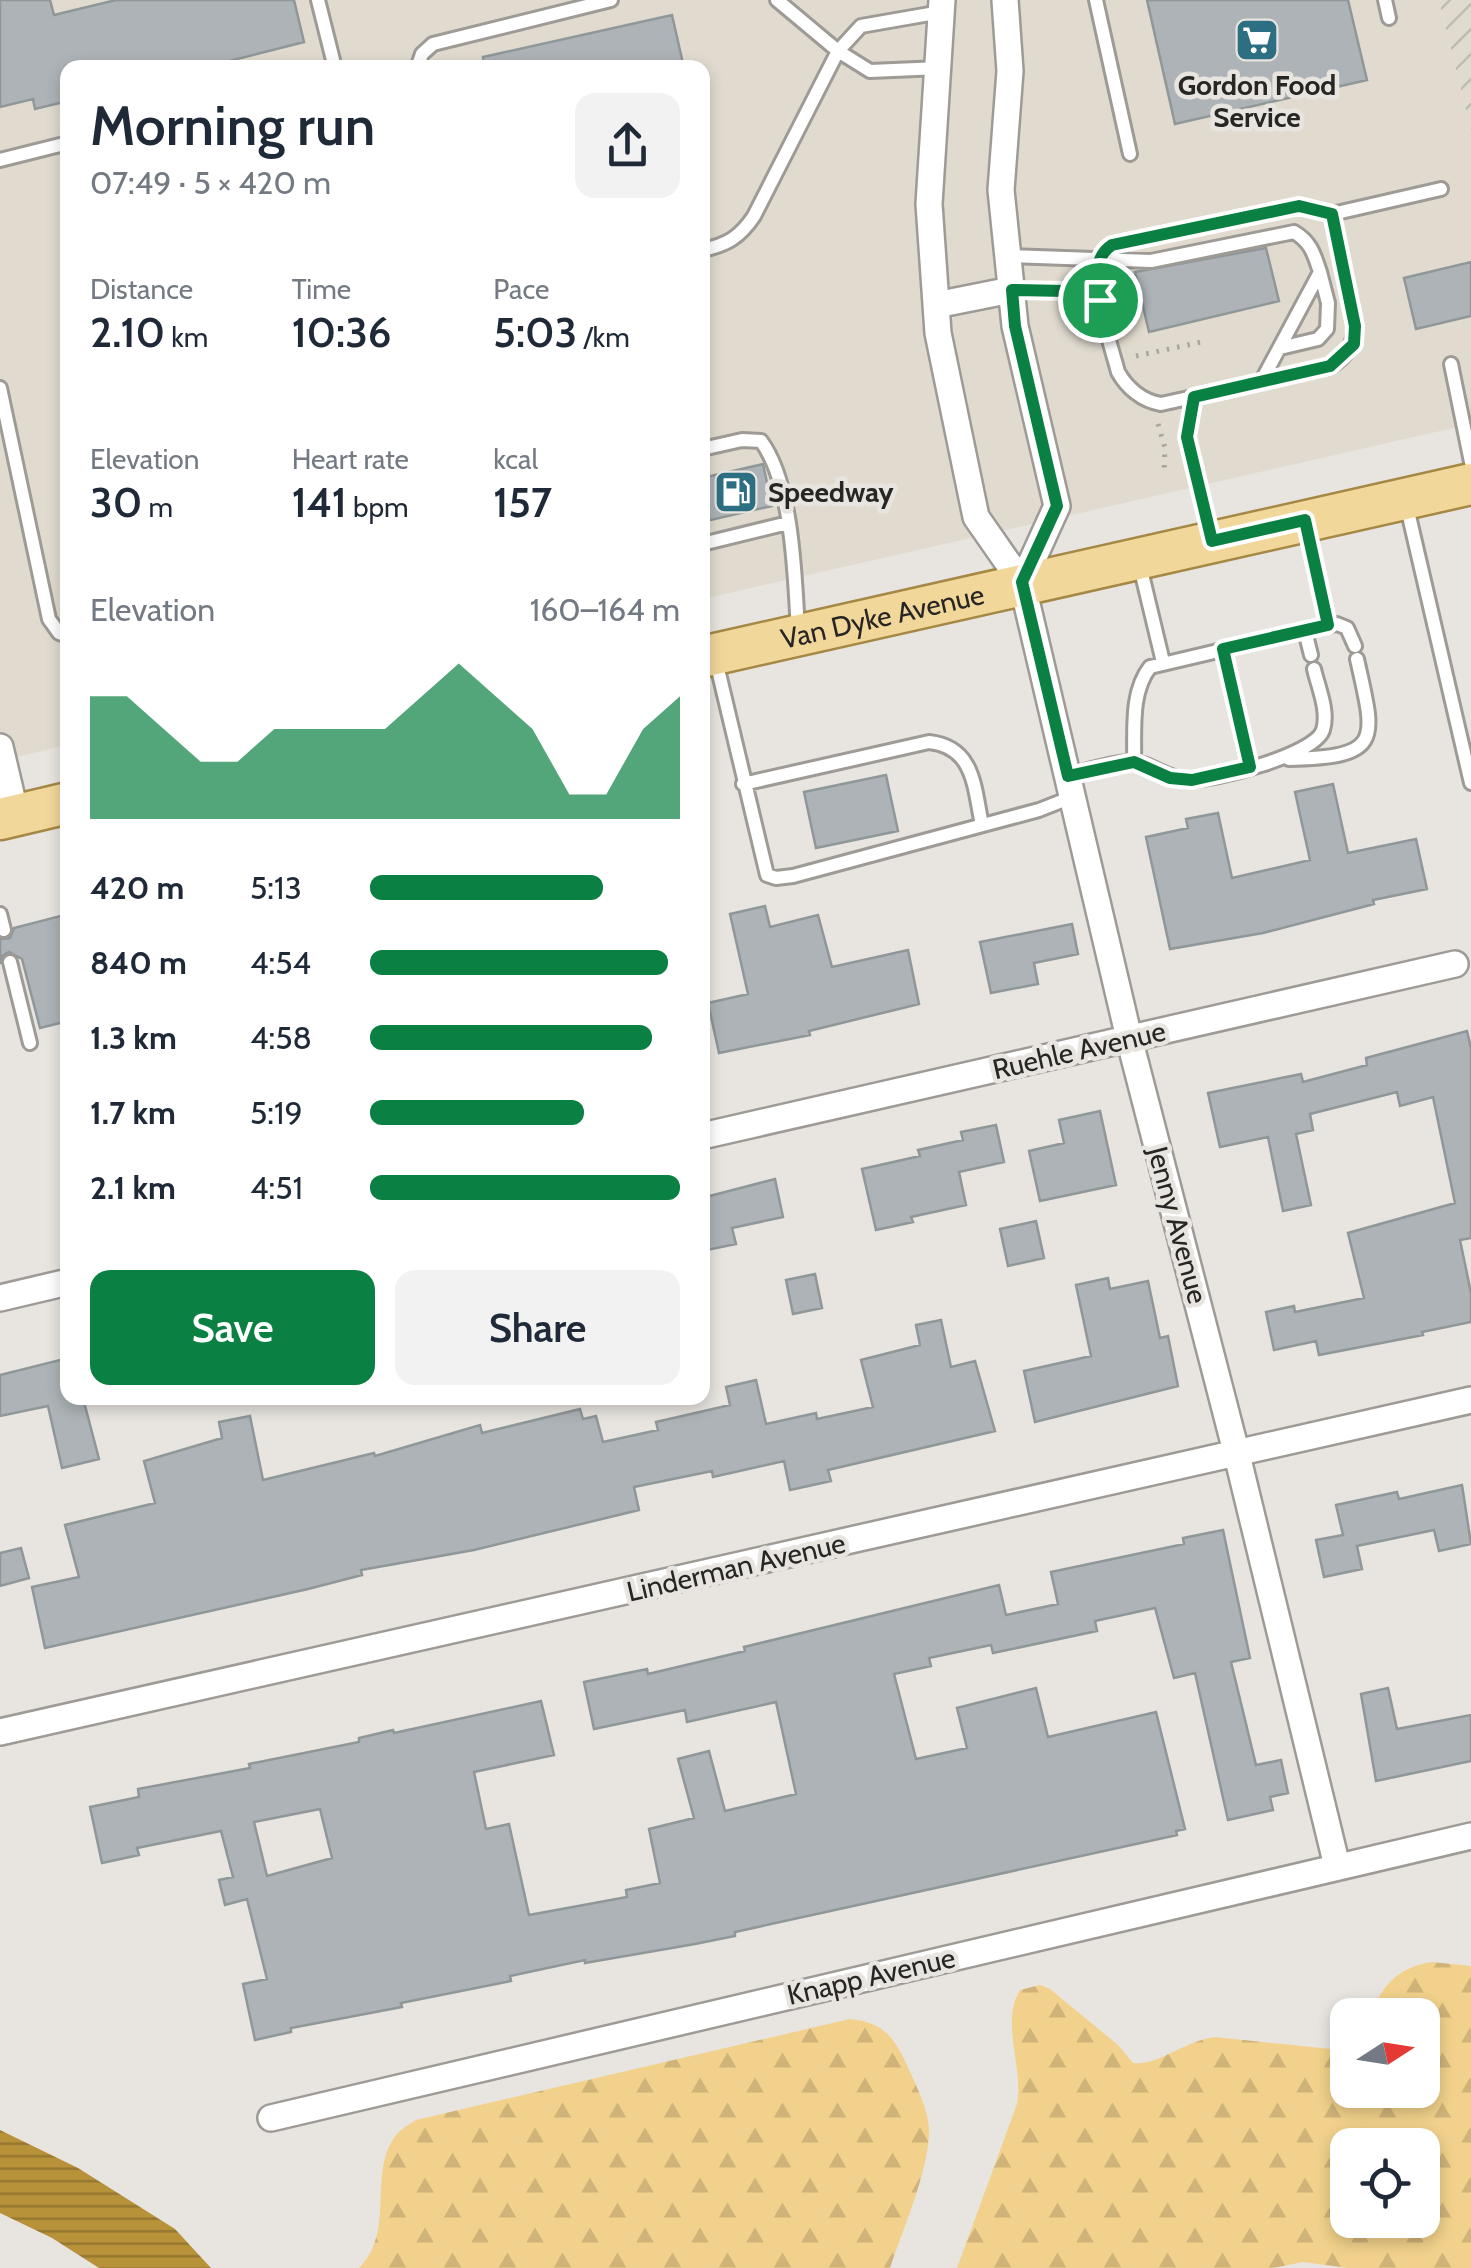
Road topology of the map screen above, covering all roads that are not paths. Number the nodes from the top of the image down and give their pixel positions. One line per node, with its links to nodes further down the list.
1 (318, 0): 10 (lane)
2 (611, 0): 11 (lane)
3 (776, 0): 9 (lane)
4 (1006, 0): 19 (street)
5 (1096, 0): 14 (lane)
6 (1385, 0): 8 (lane)
7 (951, 4): 9 (lane); 12 (street)
8 (1389, 18)
9 (838, 51): 12 (lane); 18 (lane)
10 (333, 60)
11 (420, 60)
12 (940, 68): 24 (street)
13 (60, 145): 15 (lane)
14 (1130, 154)
15 (0, 160)
16 (1441, 189): 17 (lane)
17 (1332, 214): 20 (lane); 27 (lane)
18 (710, 248)
19 (1008, 256): 20 (lane); 22 (street)
20 (1098, 261): 21 (lane); 23 (lane)
21 (1320, 272): 25 (lane); 25 (lane)
22 (1012, 290): 23 (lane); 24 (street); 39 (street)
23 (1100, 300): 29 (lane)
24 (936, 305): 39 (street)
25 (1280, 348): 27 (lane)
26 (1451, 364): 31 (lane)
27 (1261, 382): 29 (lane)
28 (0, 388): 42 (lane)
29 (1194, 397): 36 (lane)
30 (710, 447): 35 (lane)
31 (1471, 462)
32 (1471, 484): 33 (main road, Van Dyke Avenue)
33 (1405, 498): 34 (main road, Van Dyke Avenue); 53 (lane)
34 (1305, 520): 36 (main road, Van Dyke Avenue); 40 (lane)
35 (788, 523): 37 (lane); 43 (lane)
36 (1212, 541): 38 (main road, Van Dyke Avenue)
37 (710, 542)
38 (1138, 557): 39 (main road, Van Dyke Avenue); 47 (lane)
39 (1022, 582): 43 (main road, Van Dyke Avenue); 54 (street, Jenny Avenue)
40 (1328, 625): 41 (lane); 49 (lane)
41 (1304, 631): 44 (lane); 49 (lane)
42 (60, 632)
43 (798, 634): 45 (main road, Van Dyke Avenue)
44 (1223, 649): 47 (lane); 51 (lane)
45 (710, 655)
46 (710, 662): 52 (lane)
47 (1163, 662): 50 (lane)
48 (0, 747): 56 (street)
49 (1282, 759): 51 (lane)
50 (1134, 762): 51 (lane); 54 (lane)
51 (1250, 767)
52 (743, 784): 57 (lane); 57 (lane)
53 (1471, 784)
54 (1070, 787): 57 (lane); 62 (street, Jenny Avenue)
55 (60, 805): 56 (main road)
56 (8, 817)
57 (982, 825)
58 (0, 914): 59 (lane)
59 (4, 930)
60 (10, 962): 63 (lane)
61 (1455, 964): 62 (street, Ruehle Avenue)
62 (1129, 1038): 64 (street, Ruehle Avenue); 68 (street, Jenny Avenue)
63 (30, 1043)
64 (710, 1134)
65 (60, 1284): 66 (street)
66 (0, 1298)
67 (1471, 1400): 68 (street, Linderman Avenue)
68 (1238, 1455): 69 (street, Linderman Avenue); 71 (street, Jenny Avenue)
69 (0, 1732)
70 (1471, 1836): 71 (street, Knapp Avenue)
71 (1337, 1866): 72 (street, Knapp Avenue)
72 (271, 2118)

